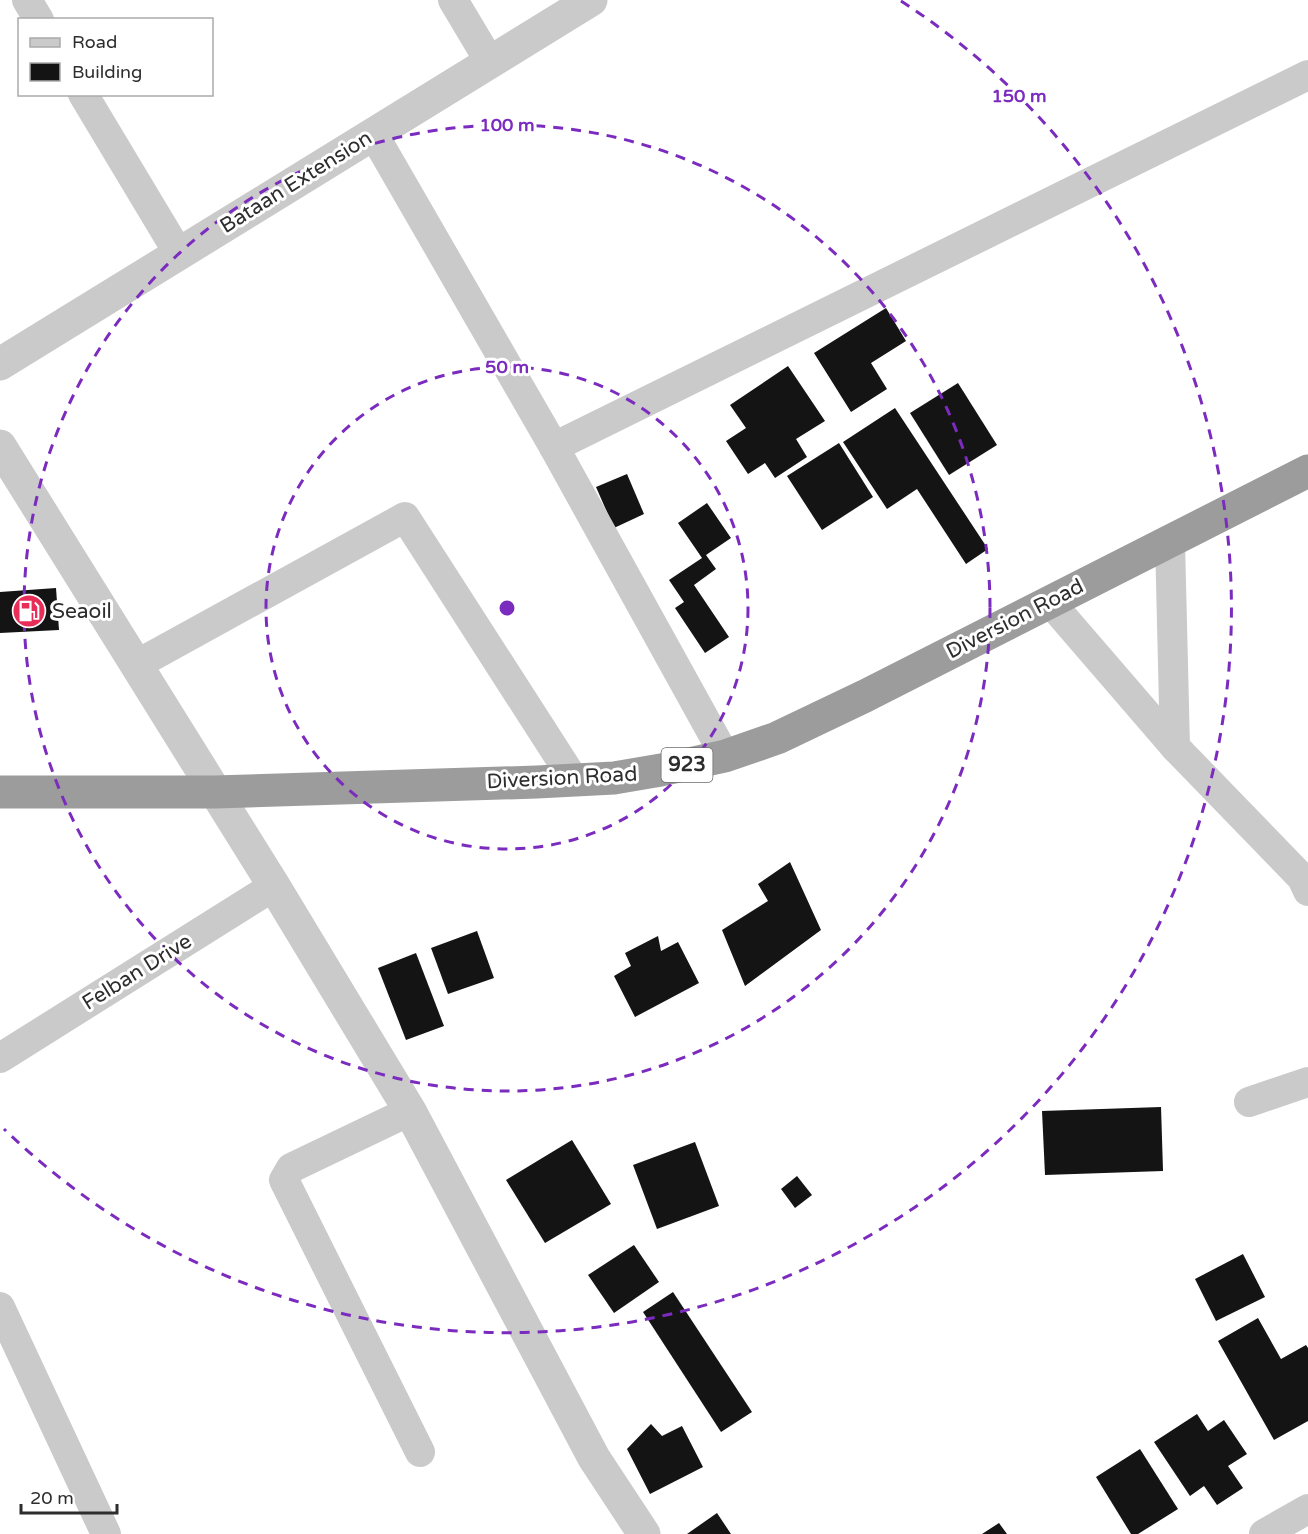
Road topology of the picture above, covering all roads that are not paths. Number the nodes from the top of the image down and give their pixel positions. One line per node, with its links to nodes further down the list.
1 (27, 0): 4 (street)
2 (453, 0): 5 (street)
3 (591, 0): 5 (street, Bataan Extension)
4 (38, 18)
5 (490, 62): 8 (street, Bataan Extension)
6 (1308, 75): 12 (street)
7 (84, 96): 9 (street)
8 (374, 135): 9 (street, Bataan Extension); 12 (street)
9 (179, 254): 10 (street, Bataan Extension)
10 (0, 364)
11 (0, 446): 16 (street)
12 (554, 447): 18 (street)
13 (1308, 471): 14 (highway, Diversion Road / 923)
14 (1170, 541): 15 (highway, Diversion Road / 923); 17 (street)
15 (1050, 602): 17 (street); 18 (highway, Diversion Road / 923)
16 (136, 665): 19 (street); 21 (street)
17 (1175, 747): 22 (street)
18 (725, 756): 19 (highway, Diversion Road / 923)
19 (574, 780): 21 (highway, Diversion Road / 923)
20 (0, 792): 21 (highway, Diversion Road / 923)
21 (215, 792): 23 (street)
22 (1306, 881)
23 (274, 886): 24 (street, Felban Drive); 27 (street)
24 (0, 1058)
25 (1308, 1082): 26 (street)
26 (1249, 1102)
27 (410, 1111): 29 (street); 32 (street)
28 (0, 1307): 31 (street)
29 (420, 1452)
30 (1308, 1509): 33 (street)
31 (106, 1534)
32 (644, 1534)
33 (1264, 1534)

